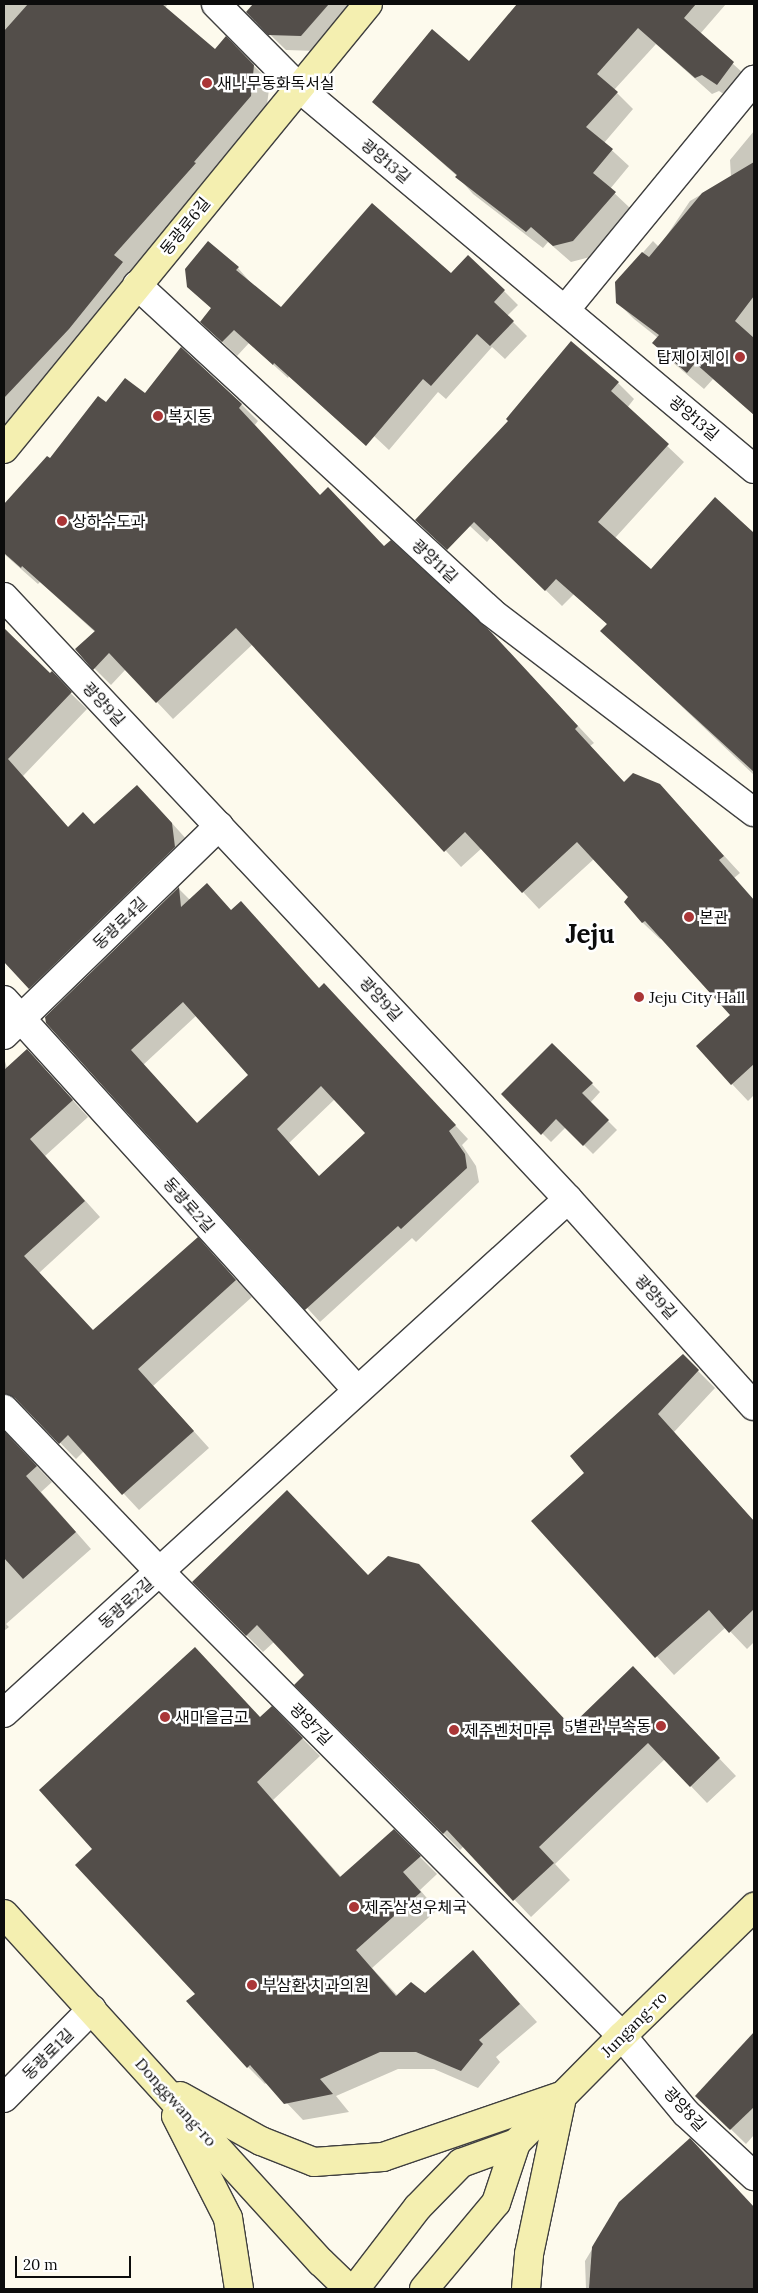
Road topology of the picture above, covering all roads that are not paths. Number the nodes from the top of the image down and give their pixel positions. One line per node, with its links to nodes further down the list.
1 (216, 4): 4 (street, 광양13길)
2 (368, 4): 4 (main road, 동광로6길)
3 (754, 80): 6 (street)
4 (298, 87): 5 (main road, 동광로6길); 6 (street, 광양13길)
5 (137, 286): 7 (main road, 동광로6길); 10 (street, 광양11길)
6 (565, 310): 8 (street, 광양13길)
7 (4, 450)
8 (754, 469)
9 (4, 597): 11 (street, 광양9길)
10 (754, 812)
11 (219, 826): 12 (street, 동광로4길); 13 (street, 광양9길)
12 (10, 1018): 14 (street, 동광로2길)
13 (568, 1199): 14 (street, 동광로2길); 15 (street, 광양9길)
14 (357, 1390): 17 (street, 동광로2길)
15 (754, 1406)
16 (4, 1409): 17 (street, 광양7길)
17 (160, 1572): 18 (street, 동광로2길); 22 (street, 광양7길)
18 (4, 1713)
19 (754, 1907): 22 (main road, Jungang-ro)
20 (4, 1914): 21 (main road, Donggwang-ro)
21 (92, 2009): 23 (main road, Donggwang-ro); 25 (street, 동광로1길)
22 (622, 2036): 24 (main road, Jungang-ro); 27 (street, 광양8길)
23 (161, 2085): 24 (main road); 28 (main road); 29 (main road, Donggwang-ro)
24 (564, 2096): 26 (main road, Jungang-ro); 32 (main road)
25 (4, 2098)
26 (516, 2143): 30 (main road, Jungang-ro); 31 (main road, Jungang-ro)
27 (754, 2176)
28 (239, 2289)
29 (349, 2289)
30 (355, 2289)
31 (424, 2289)
32 (526, 2289)

